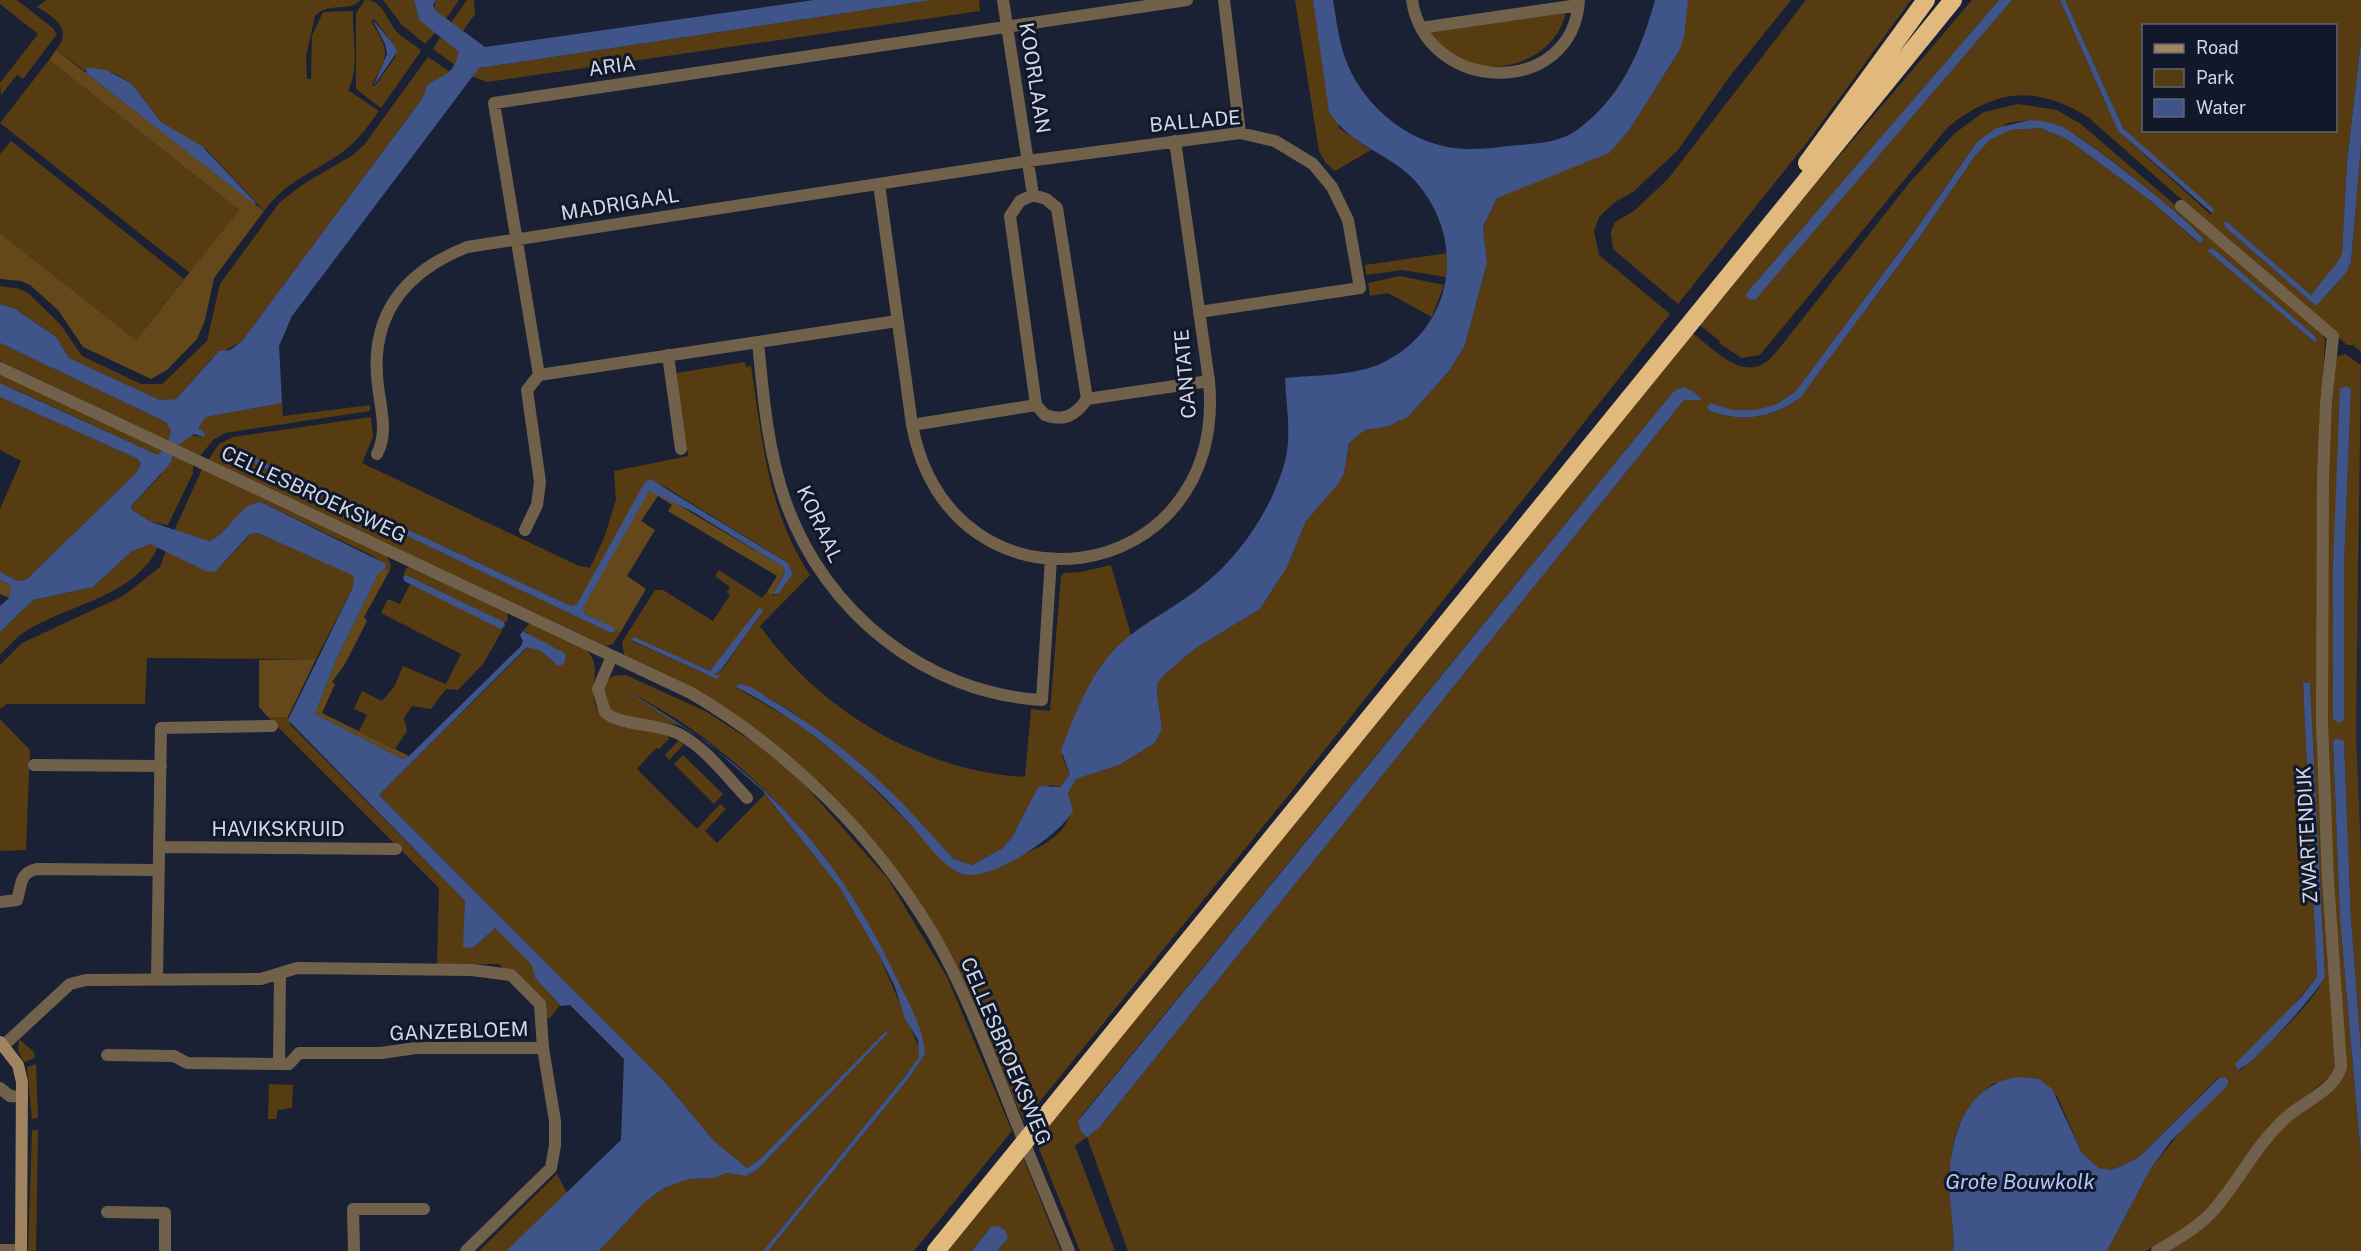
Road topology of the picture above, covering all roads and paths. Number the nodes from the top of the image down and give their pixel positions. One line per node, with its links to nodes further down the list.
1 (1003, 0): 8 (street, KOORLAAN)
2 (1186, 0): 8 (street)
3 (1224, 0): 10 (street)
4 (1412, 0): 9 (street)
5 (1926, 0): 55 (highway)
6 (1953, 0): 56 (highway)
7 (1579, 2): 9 (street); 9 (street)
8 (1007, 26): 12 (street, KOORLAAN); 16 (street, ARIA)
9 (1421, 28)
10 (1240, 133): 11 (street, BALLADE); 17 (street, BALLADE)
11 (1175, 141): 12 (street, BALLADE); 17 (street, CANTATE)
12 (1028, 161): 13 (street, MADRIGAAL); 14 (street, KOORLAAN)
13 (879, 184): 16 (street, MADRIGAAL); 18 (street, CANTATE)
14 (1033, 195): 24 (street); 25 (street)
15 (2181, 206): 58 (street, ZWARTENDIJK)
16 (518, 240): 22 (street, ARIA); 28 (street, MADRIGAAL)
17 (1199, 312): 23 (street, CANTATE)
18 (897, 321): 19 (street); 26 (street, CANTATE)
19 (758, 342): 20 (street); 30 (street, KORAAL)
20 (668, 356): 22 (street); 27 (street)
21 (0, 368): 31 (street, CELLESBROEKSWEG)
22 (539, 375): 29 (street)
23 (1209, 381): 24 (street); 30 (street, CANTATE)
24 (1087, 399): 25 (street)
25 (1036, 405): 26 (street)
26 (912, 425): 30 (street, CANTATE)
27 (681, 449)
28 (377, 454)
29 (525, 530)
30 (1052, 559)
31 (612, 656): 35 (street); 57 (street, CELLESBROEKSWEG)
32 (272, 726): 34 (street)
33 (34, 765): 34 (street)
34 (161, 766): 36 (street)
35 (747, 798)
36 (159, 847): 37 (street, HAVIKSKRUID); 38 (street)
37 (396, 849)
38 (158, 870): 39 (street); 41 (street)
39 (0, 902)
40 (280, 974): 41 (street, GANZEBLOEM); 43 (street, GANZEBLOEM); 45 (street)
41 (157, 978): 42 (street, GANZEBLOEM)
42 (2, 1043): 47 (street)
43 (543, 1048): 45 (street, GANZEBLOEM); 54 (street)
44 (107, 1055): 45 (street, GANZEBLOEM)
45 (279, 1063)
46 (0, 1088): 47 (street)
47 (22, 1097): 51 (street)
48 (424, 1209): 53 (street)
49 (106, 1212): 52 (street)
50 (0, 1250): 51 (street)
51 (21, 1251)
52 (165, 1251)
53 (354, 1251)
54 (466, 1251)
55 (925, 1251)
56 (936, 1251)
57 (1069, 1251)
58 (2157, 1251)

